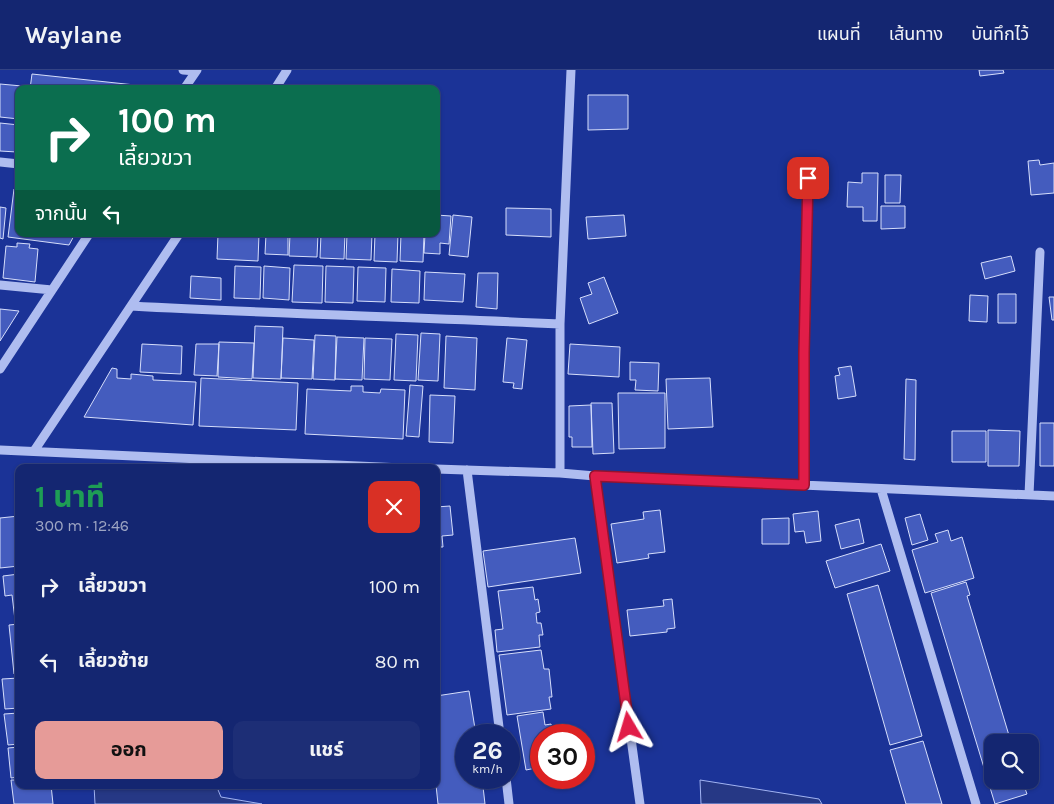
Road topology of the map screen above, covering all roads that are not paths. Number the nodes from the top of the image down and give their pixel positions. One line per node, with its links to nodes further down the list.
1 (183, 70): 4 (street)
2 (287, 70): 6 (street)
3 (571, 70): 16 (street)
4 (196, 71): 5 (street)
5 (187, 85)
6 (278, 85)
7 (0, 162): 8 (street)
8 (15, 164)
9 (808, 178): 25 (street)
10 (87, 237): 14 (street)
11 (177, 237): 15 (street)
12 (1040, 252): 27 (street)
13 (0, 285): 14 (street)
14 (52, 290): 17 (street)
15 (131, 306): 16 (street); 19 (street)
16 (560, 324): 23 (street)
17 (0, 369)
18 (0, 450): 19 (street)
19 (34, 451): 20 (street)
20 (315, 464)
21 (440, 469): 22 (street)
22 (467, 470): 23 (street); 29 (street)
23 (560, 473): 24 (street)
24 (595, 476): 25 (street); 32 (street)
25 (804, 485): 26 (street)
26 (881, 489): 27 (street); 33 (street)
27 (1029, 495): 28 (street)
28 (1054, 496)
29 (499, 724)
30 (507, 789): 31 (street)
31 (509, 804)
32 (640, 804)
33 (976, 804)

